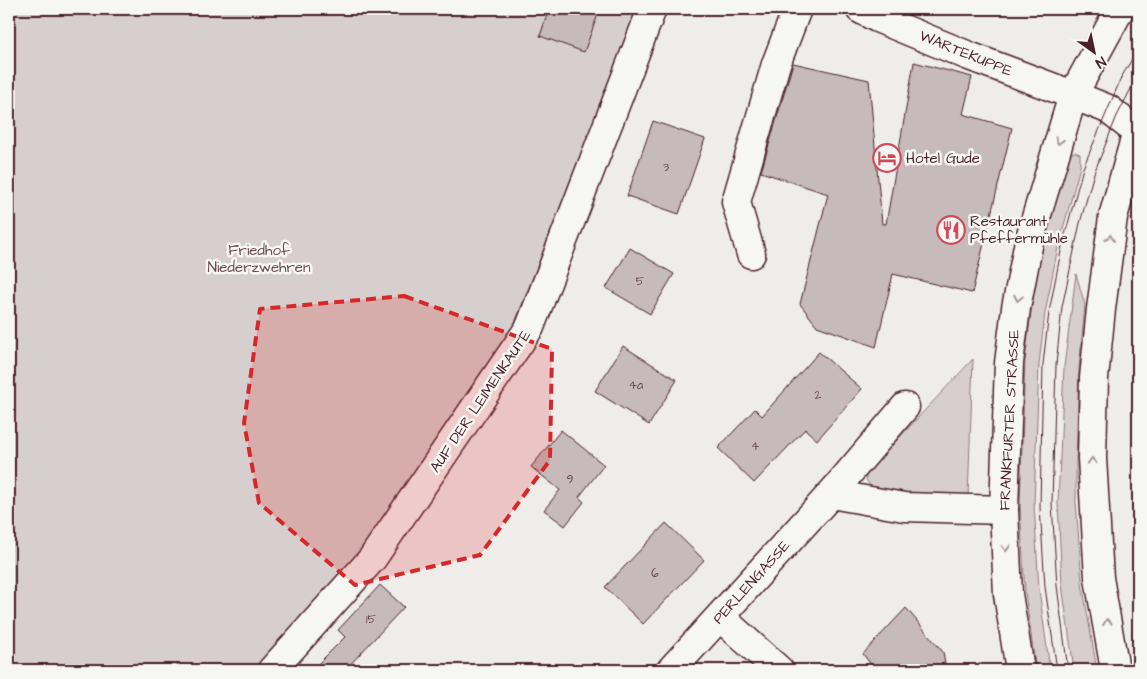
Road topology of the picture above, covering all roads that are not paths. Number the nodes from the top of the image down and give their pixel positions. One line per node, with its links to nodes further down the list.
1 (652, 9): 12 (street, AUF DER LEIMENKAUTE)
2 (797, 9): 7 (street)
3 (860, 9): 5 (street, WARTEKUPPE)
4 (1120, 9): 5 (street, FRANKFURTER STRASSE)
5 (1073, 95): 6 (street, WARTEKUPPE); 10 (street, FRANKFURTER STRASSE, one-way to 10)
6 (1138, 131): 16 (street, one-way to 6)
7 (751, 254)
8 (905, 407): 9 (street, PERLENGASSE)
9 (831, 494): 10 (street); 11 (street, PERLENGASSE)
10 (1004, 510): 15 (street, FRANKFURTER STRASSE, one-way to 15)
11 (720, 617): 13 (street, PERLENGASSE); 14 (street)
12 (272, 670)
13 (671, 670)
14 (779, 670)
15 (1020, 670)
16 (1115, 670)

